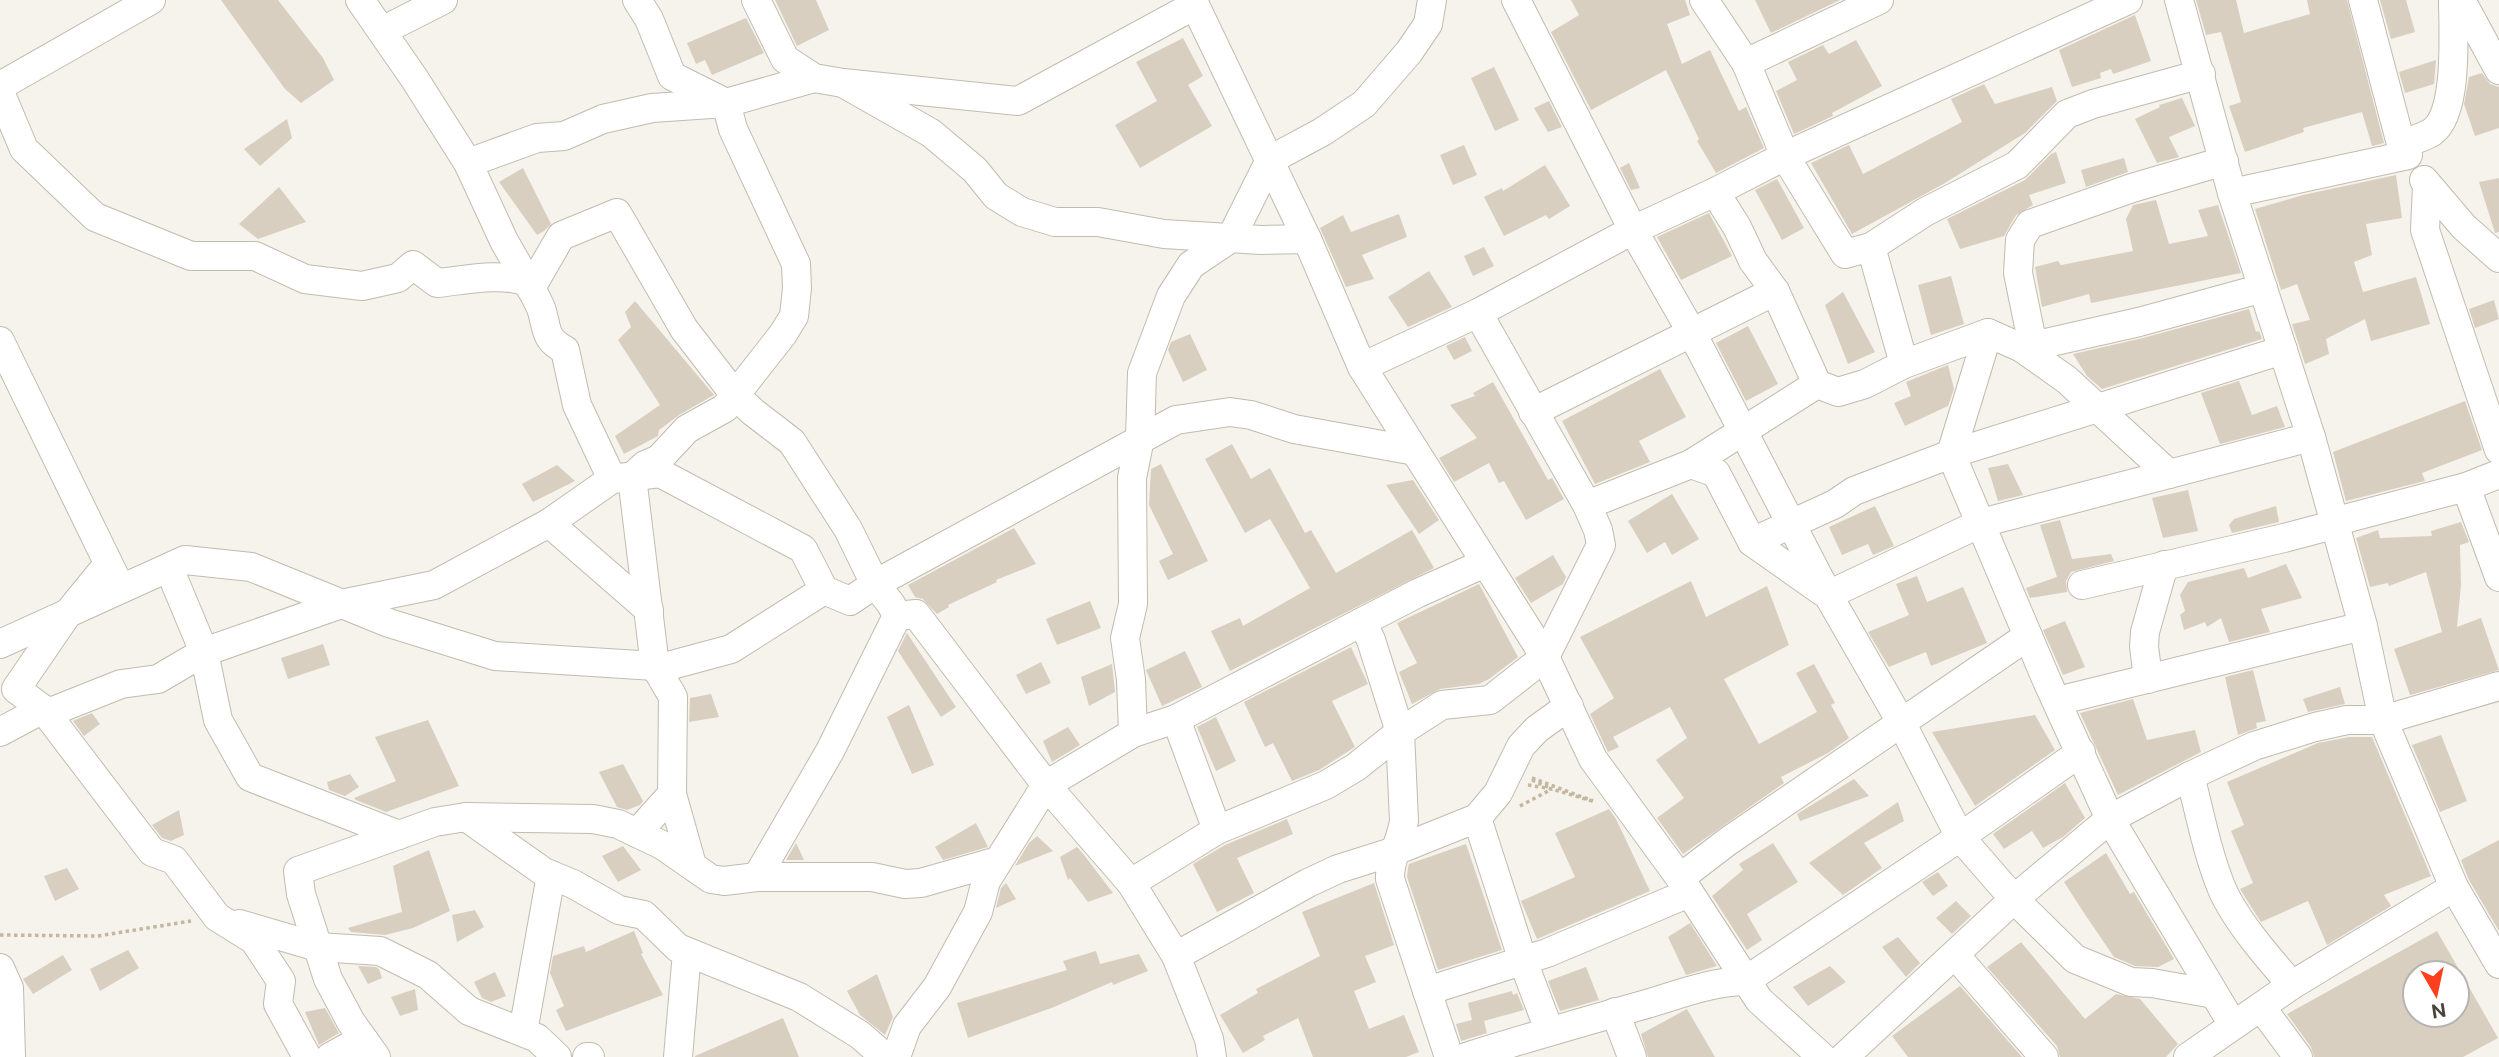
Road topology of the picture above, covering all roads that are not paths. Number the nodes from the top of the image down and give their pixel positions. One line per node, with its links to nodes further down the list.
1 (151, 0): 23 (street)
2 (360, 0): 16 (street)
3 (443, 0): 16 (street)
4 (637, 0): 25 (street)
5 (756, 0): 21 (street)
6 (1432, 0): 28 (street)
7 (1516, 0): 34 (street)
8 (1704, 0): 18 (street)
9 (1879, 0): 18 (street)
10 (2128, 0): 27 (street)
11 (2179, 0): 20 (street)
12 (2363, 0): 26 (street)
13 (2453, 0): 17 (street)
14 (2461, 0): 19 (street)
15 (1192, 3): 22 (street); 28 (street)
16 (382, 31): 30 (street)
17 (2452, 62): 19 (street); 26 (street)
18 (1746, 63): 27 (street)
19 (2498, 66)
20 (2201, 74): 29 (street); 37 (street)
21 (814, 78): 22 (street); 25 (street)
22 (842, 83): 35 (street)
23 (0, 86)
24 (0, 92): 39 (street)
25 (726, 103): 30 (street); 51 (street)
26 (2405, 150): 31 (street); 33 (street)
27 (1785, 156): 32 (street); 37 (street)
28 (1270, 160): 35 (street); 36 (street)
29 (2224, 161): 33 (street); 46 (street)
30 (468, 163): 39 (street)
31 (2427, 186): 38 (street); 57 (street)
32 (1715, 192): 34 (street); 41 (street)
33 (2232, 193): 40 (street)
34 (1633, 230): 42 (street); 43 (street)
35 (1231, 238): 36 (street); 56 (street)
36 (1307, 239): 49 (street)
37 (1871, 247): 48 (street)
38 (2499, 258)
39 (531, 288): 51 (street); 63 (street)
40 (2263, 288): 46 (street); 47 (street)
41 (1775, 291): 43 (street); 50 (street)
42 (1478, 313): 49 (street); 53 (street)
43 (1692, 333): 53 (street); 54 (street)
44 (1988, 333): 46 (street); 48 (street); 59 (street)
45 (0, 341): 71 (street)
46 (2028, 347): 52 (street)
47 (2283, 349): 52 (street); 55 (street)
48 (1904, 364): 50 (street)
49 (1362, 367): 58 (street)
50 (1817, 384): 54 (street)
51 (735, 395): 63 (street); 76 (street)
52 (2099, 408): 59 (street); 61 (street)
53 (1533, 412): 65 (street)
54 (1742, 431): 60 (street); 68 (street)
55 (2311, 437): 61 (street); 69 (street)
56 (1140, 438): 58 (street); 76 (street); 103 (street)
57 (2499, 450)
58 (1415, 451): 72 (street)
59 (1951, 454): 67 (street); 68 (street)
60 (1691, 464): 65 (street); 70 (street)
61 (2169, 474): 67 (street)
62 (2499, 474): 64 (street)
63 (622, 478): 66 (street); 79 (street); 82 (street)
64 (2466, 487): 69 (street); 75 (street)
65 (1587, 505): 90 (street)
66 (549, 523): 81 (street); 82 (street)
67 (1981, 523): 80 (street); 87 (street)
68 (1791, 524): 70 (street); 80 (street)
69 (2333, 525): 73 (street); 86 (street)
70 (1752, 542): 80 (street)
71 (108, 564): 78 (street); 83 (street)
72 (1485, 564): 85 (street); 90 (street)
73 (2164, 565): 77 (street); 92 (street)
74 (169, 568): 78 (street); 81 (street); 89 (street)
75 (2499, 577)
76 (875, 584): 79 (street); 84 (street)
77 (2082, 585)
78 (121, 589): 83 (street)
79 (824, 590): 91 (street)
80 (1828, 595): 100 (street)
81 (341, 604): 89 (street); 91 (street)
82 (649, 610): 91 (street)
83 (68, 613): 88 (street); 93 (street)
84 (897, 616): 106 (street); 119 (street)
85 (1362, 622): 98 (street); 102 (street)
86 (2363, 626): 92 (street); 99 (street)
87 (2028, 636): 95 (street); 100 (street)
88 (0, 644)
89 (204, 652): 97 (street); 113 (street)
90 (1545, 657): 96 (street); 102 (street)
91 (655, 666): 107 (street)
92 (2148, 679): 95 (street)
93 (8, 680): 97 (street)
94 (2499, 685): 99 (street)
95 (2057, 701): 104 (street)
96 (1569, 706): 109 (street); 121 (street)
97 (43, 709): 101 (street); 124 (street)
98 (1176, 719): 103 (street); 111 (street)
99 (2383, 720): 105 (street); 122 (street)
100 (1902, 722): 114 (street); 121 (street)
101 (0, 732)
102 (1400, 732): 111 (street); 115 (street)
103 (1133, 733): 106 (street)
104 (2081, 752): 110 (street); 114 (street)
105 (2190, 776): 110 (street); 133 (street)
106 (1046, 785): 116 (street); 120 (street)
107 (672, 793): 112 (street); 117 (street)
108 (466, 817): 112 (street); 113 (street); 118 (street)
109 (1477, 818): 115 (street); 129 (street)
110 (2110, 819): 123 (street); 135 (street)
111 (1217, 830): 120 (street)
112 (636, 833): 117 (street)
113 (399, 835): 125 (street)
114 (1960, 837): 123 (street); 132 (street)
115 (1395, 851): 128 (street); 134 (street)
116 (999, 861): 119 (street); 148 (street)
117 (692, 865): 119 (street)
118 (551, 875): 126 (street); 140 (street)
119 (757, 877)
120 (1130, 883): 128 (street)
121 (1685, 886): 129 (street); 132 (street)
122 (2454, 887): 130 (street); 133 (street)
123 (2014, 899): 127 (street); 135 (street)
124 (217, 917): 125 (street); 143 (street)
125 (318, 947): 140 (street); 141 (street)
126 (687, 952): 146 (street); 147 (street)
127 (1955, 955): 154 (street); 155 (street)
128 (1175, 956): 149 (street)
129 (1523, 961): 134 (street); 139 (street)
130 (2499, 964)
131 (0, 968): 142 (street)
132 (1745, 981): 137 (street); 153 (street)
133 (2292, 985): 136 (street)
134 (1427, 991): 150 (street)
135 (2214, 994): 138 (street)
136 (2261, 1007): 138 (street); 157 (street)
137 (1615, 1012): 139 (street); 152 (street)
138 (2232, 1025): 156 (street)
139 (1549, 1030): 151 (street)
140 (523, 1032): 145 (street)
141 (370, 1048): 144 (street)
142 (12, 1057)
143 (307, 1057)
144 (330, 1057)
145 (557, 1057)
146 (678, 1057)
147 (885, 1057)
148 (896, 1057)
149 (1212, 1057)
150 (1449, 1057)
151 (1466, 1057)
152 (1632, 1057)
153 (1822, 1057)
154 (1844, 1057)
155 (2044, 1057)
156 (2188, 1057)
157 (2298, 1057)

